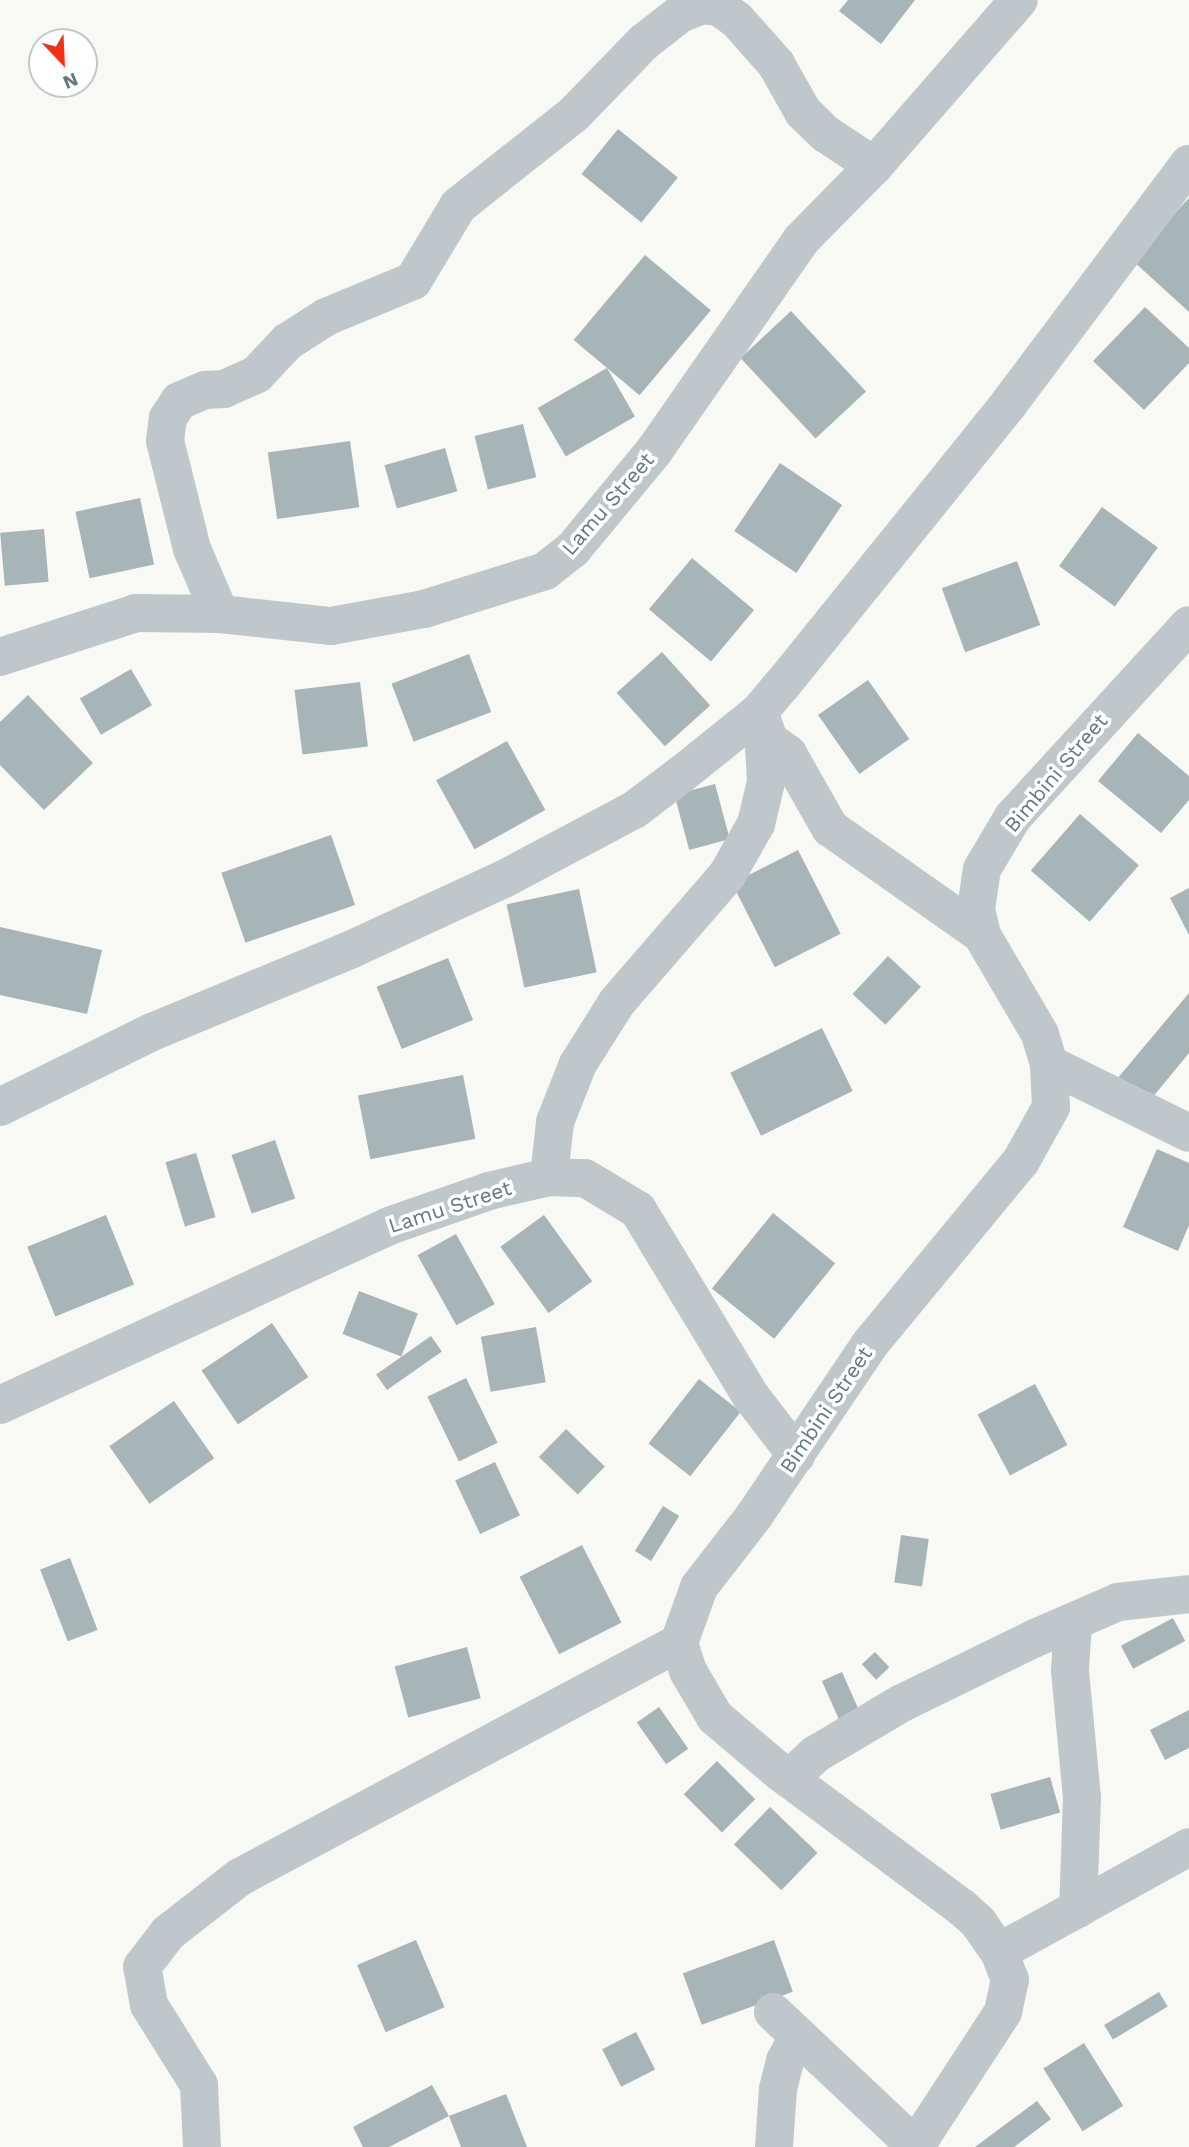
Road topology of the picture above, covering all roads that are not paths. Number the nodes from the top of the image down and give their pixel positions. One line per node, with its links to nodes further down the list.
1 (1019, 0): 3 (street, Lamu Street)
2 (1189, 164): 7 (street)
3 (874, 166): 4 (street, Lamu Street); 4 (street)
4 (220, 614): 6 (street, Lamu Street)
5 (1189, 625): 8 (street, Bimbini Street)
6 (0, 657)
7 (764, 726): 8 (street); 10 (street); 12 (street)
8 (982, 935): 9 (street, Bimbini Street)
9 (1049, 1064): 11 (street); 14 (street, Bimbini Street)
10 (0, 1107)
11 (1189, 1133)
12 (549, 1177): 13 (street, Lamu Street); 14 (street, Lamu Street)
13 (0, 1405)
14 (796, 1455): 17 (street, Bimbini Street)
15 (1189, 1594): 16 (street)
16 (1073, 1622): 18 (street); 20 (street)
17 (679, 1643): 18 (street); 23 (street)
18 (789, 1779): 21 (street)
19 (1189, 1847): 20 (street)
20 (1078, 1909): 21 (street)
21 (999, 1952): 22 (street)
22 (915, 2146): 24 (street)
23 (202, 2147)
24 (774, 2147)

